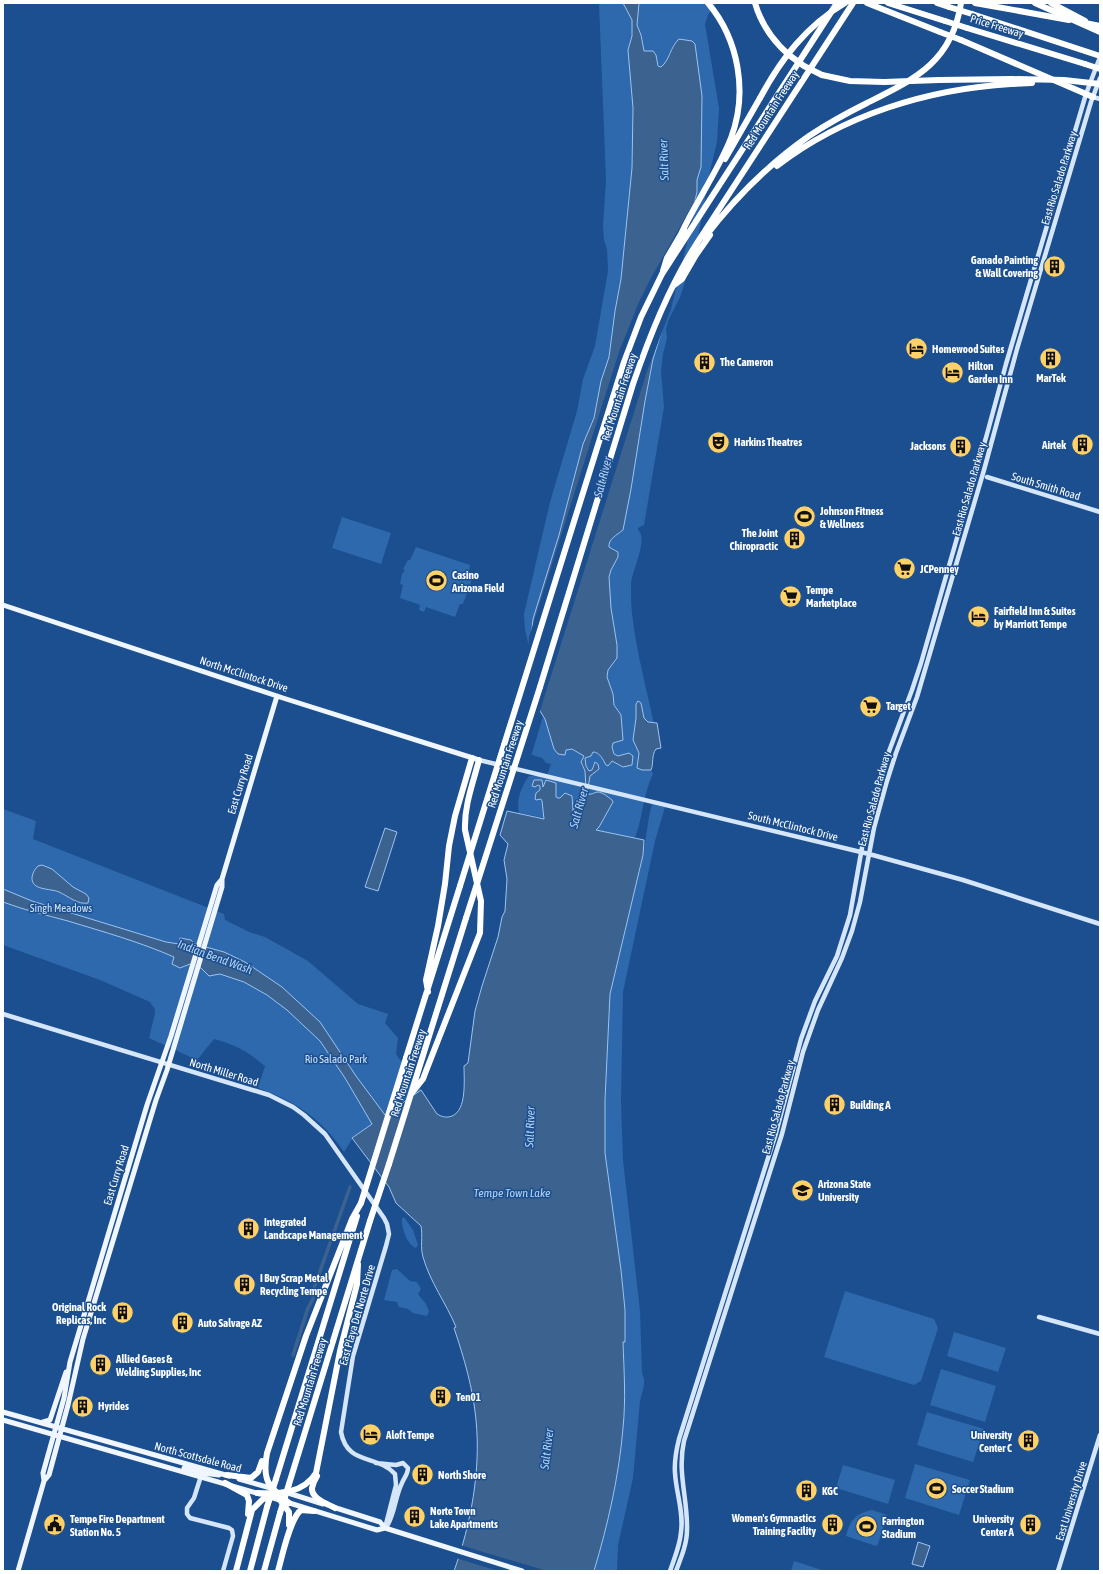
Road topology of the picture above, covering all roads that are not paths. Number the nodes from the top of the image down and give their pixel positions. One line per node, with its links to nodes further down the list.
1 (708, 3): 24 (highway)
2 (755, 3): 18 (highway, bridge)
3 (837, 3): 25 (highway, Red Mountain Freeway)
4 (845, 3): 24 (highway, bridge)
5 (853, 3): 26 (highway, Red Mountain Freeway)
6 (868, 3): 20 (highway, bridge)
7 (888, 3): 16 (highway, Price Freeway, bridge)
8 (937, 3): 15 (highway, Price Freeway, bridge)
9 (961, 3): 23 (highway)
10 (975, 3): 13 (highway)
11 (1035, 3): 14 (highway, bridge)
12 (1051, 3): 14 (highway, bridge)
13 (1100, 26)
14 (1100, 31)
15 (1100, 57): 20 (main road, East Rio Salado Parkway)
16 (1100, 69)
17 (1100, 78): 21 (main road, East Rio Salado Parkway)
18 (1011, 81): 19 (highway, bridge); 23 (highway)
19 (1100, 85)
20 (1086, 94): 21 (highway); 32 (main road, East Rio Salado Parkway)
21 (1093, 97): 22 (main road); 33 (main road, East Rio Salado Parkway)
22 (1100, 99)
23 (739, 198): 26 (highway)
24 (682, 232): 25 (highway)
25 (662, 274): 36 (highway, Red Mountain Freeway, bridge)
26 (674, 285): 40 (highway, Red Mountain Freeway, bridge)
27 (987, 477): 28 (main road, South Smith Road)
28 (1100, 512)
29 (3, 605): 30 (main road, North McClintock Drive)
30 (277, 696): 31 (main road, North McClintock Drive); 35 (main road, East Curry Road)
31 (476, 759): 32 (main road, South McClintock Drive, bridge); 36 (highway); 40 (highway)
32 (862, 852): 33 (main road, South McClintock Drive); 83 (main road, East Rio Salado Parkway)
33 (869, 854): 34 (main road, South McClintock Drive); 84 (main road, East Rio Salado Parkway)
34 (1100, 924)
35 (194, 970): 38 (main road, East Curry Road); 39 (main road, East Curry Road)
36 (428, 992): 41 (highway, Red Mountain Freeway, bridge)
37 (3, 1014): 38 (main road, North Miller Road)
38 (162, 1062): 39 (main road, North Miller Road); 46 (main road, East Curry Road)
39 (169, 1064): 42 (main road, North Miller Road); 51 (main road, East Curry Road)
40 (411, 1094): 43 (highway, Red Mountain Freeway, bridge)
41 (361, 1203): 54 (highway); 79 (highway, Red Mountain Freeway, bridge)
42 (387, 1224): 56 (main road, East Playa Del Norte Drive)
43 (358, 1264): 55 (highway); 80 (highway, Red Mountain Freeway, bridge)
44 (1039, 1316): 45 (main road)
45 (1100, 1334)
46 (70, 1362): 49 (main road); 50 (main road, East Curry Road)
47 (3, 1412): 49 (main road, North Scottsdale Road)
48 (3, 1420): 52 (main road, North Scottsdale Road)
49 (41, 1422): 50 (main road, North Scottsdale Road)
50 (56, 1427): 51 (main road, North Scottsdale Road); 52 (main road, East Curry Road)
51 (62, 1428): 52 (main road, East Curry Road); 59 (main road, North Scottsdale Road)
52 (57, 1435): 58 (main road, North Scottsdale Road); 76 (main road, East Curry Road)
53 (1100, 1435): 85 (main road, East University Drive)
54 (267, 1453): 61 (highway); 68 (highway)
55 (319, 1462): 67 (highway); 71 (highway)
56 (376, 1463): 57 (main road, East Playa Del Norte Drive); 60 (main road, East Playa Del Norte Drive)
57 (396, 1465): 60 (main road); 62 (main road)
58 (169, 1467): 59 (main road); 63 (main road, North Scottsdale Road)
59 (203, 1469): 61 (main road, North Scottsdale Road)
60 (394, 1474): 62 (main road, East Playa Del Norte Drive); 74 (main road)
61 (225, 1475): 63 (main road); 65 (main road, North Scottsdale Road)
62 (406, 1475): 74 (main road)
63 (201, 1476): 64 (main road, North Scottsdale Road); 77 (main road)
64 (224, 1483): 66 (main road, North Scottsdale Road); 73 (highway)
65 (266, 1486): 68 (highway)
66 (257, 1493): 68 (highway)
67 (286, 1493): 68 (highway); 69 (main road)
68 (275, 1495): 69 (highway); 70 (highway); 73 (highway); 75 (highway)
69 (295, 1496): 71 (main road)
70 (289, 1503): 72 (main road)
71 (335, 1508): 74 (main road)
72 (314, 1511): 74 (main road); 75 (highway)
73 (249, 1519): 78 (highway)
74 (385, 1528): 82 (main road)
75 (287, 1537): 81 (highway)
76 (18, 1571)
77 (223, 1571)
78 (236, 1571)
79 (250, 1571)
80 (264, 1571)
81 (278, 1571)
82 (522, 1571)
83 (670, 1571)
84 (676, 1571)
85 (1058, 1571)

